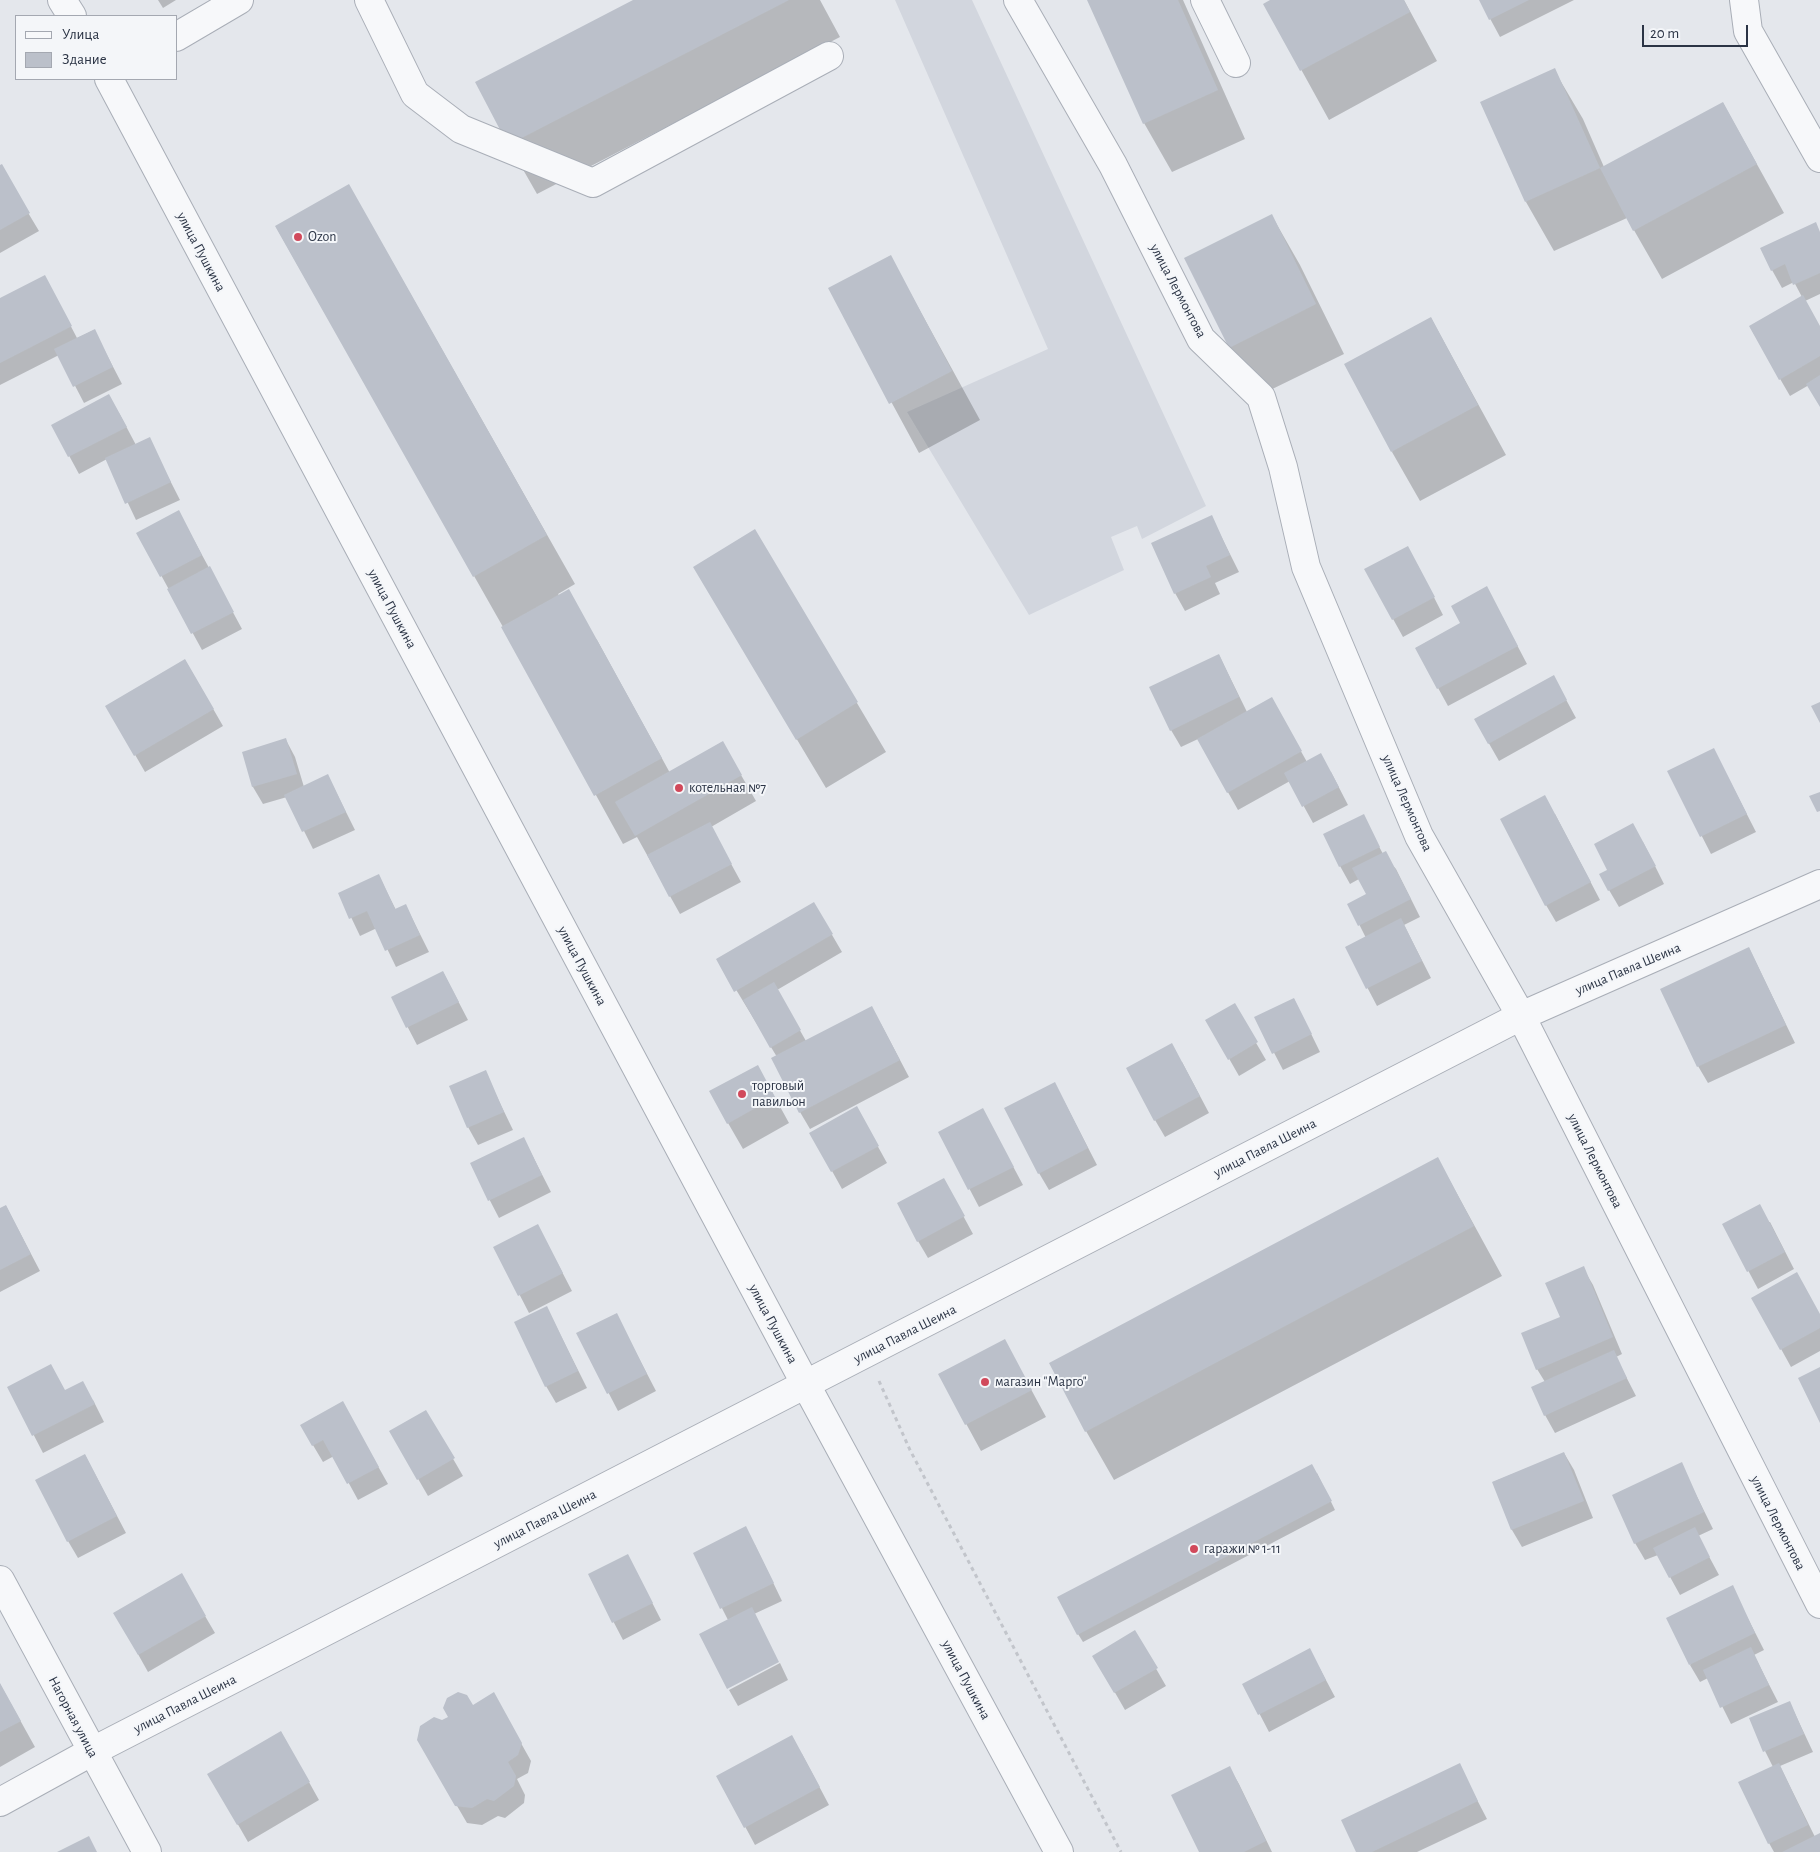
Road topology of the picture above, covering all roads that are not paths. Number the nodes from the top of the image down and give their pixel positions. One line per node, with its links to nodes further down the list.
1 (62, 0): 7 (street)
2 (238, 0): 8 (street)
3 (369, 0): 9 (street)
4 (1018, 0): 14 (street, улица Лермонтова)
5 (1205, 0): 10 (street)
6 (1744, 0): 12 (street)
7 (71, 15)
8 (178, 36)
9 (829, 56)
10 (1236, 63)
11 (110, 80): 15 (street, улица Пушкина)
12 (1820, 158)
13 (1820, 884): 14 (street, улица Павла Шеина)
14 (1521, 1016): 15 (street, улица Павла Шеина); 17 (street, улица Лермонтова)
15 (806, 1386): 18 (street, улица Павла Шеина); 21 (street, улица Пушкина)
16 (0, 1580): 18 (street, Нагорная улица)
17 (1820, 1604)
18 (91, 1752): 19 (street, улица Павла Шеина); 20 (street, Нагорная улица)
19 (0, 1802)
20 (147, 1852)
21 (1059, 1852)

